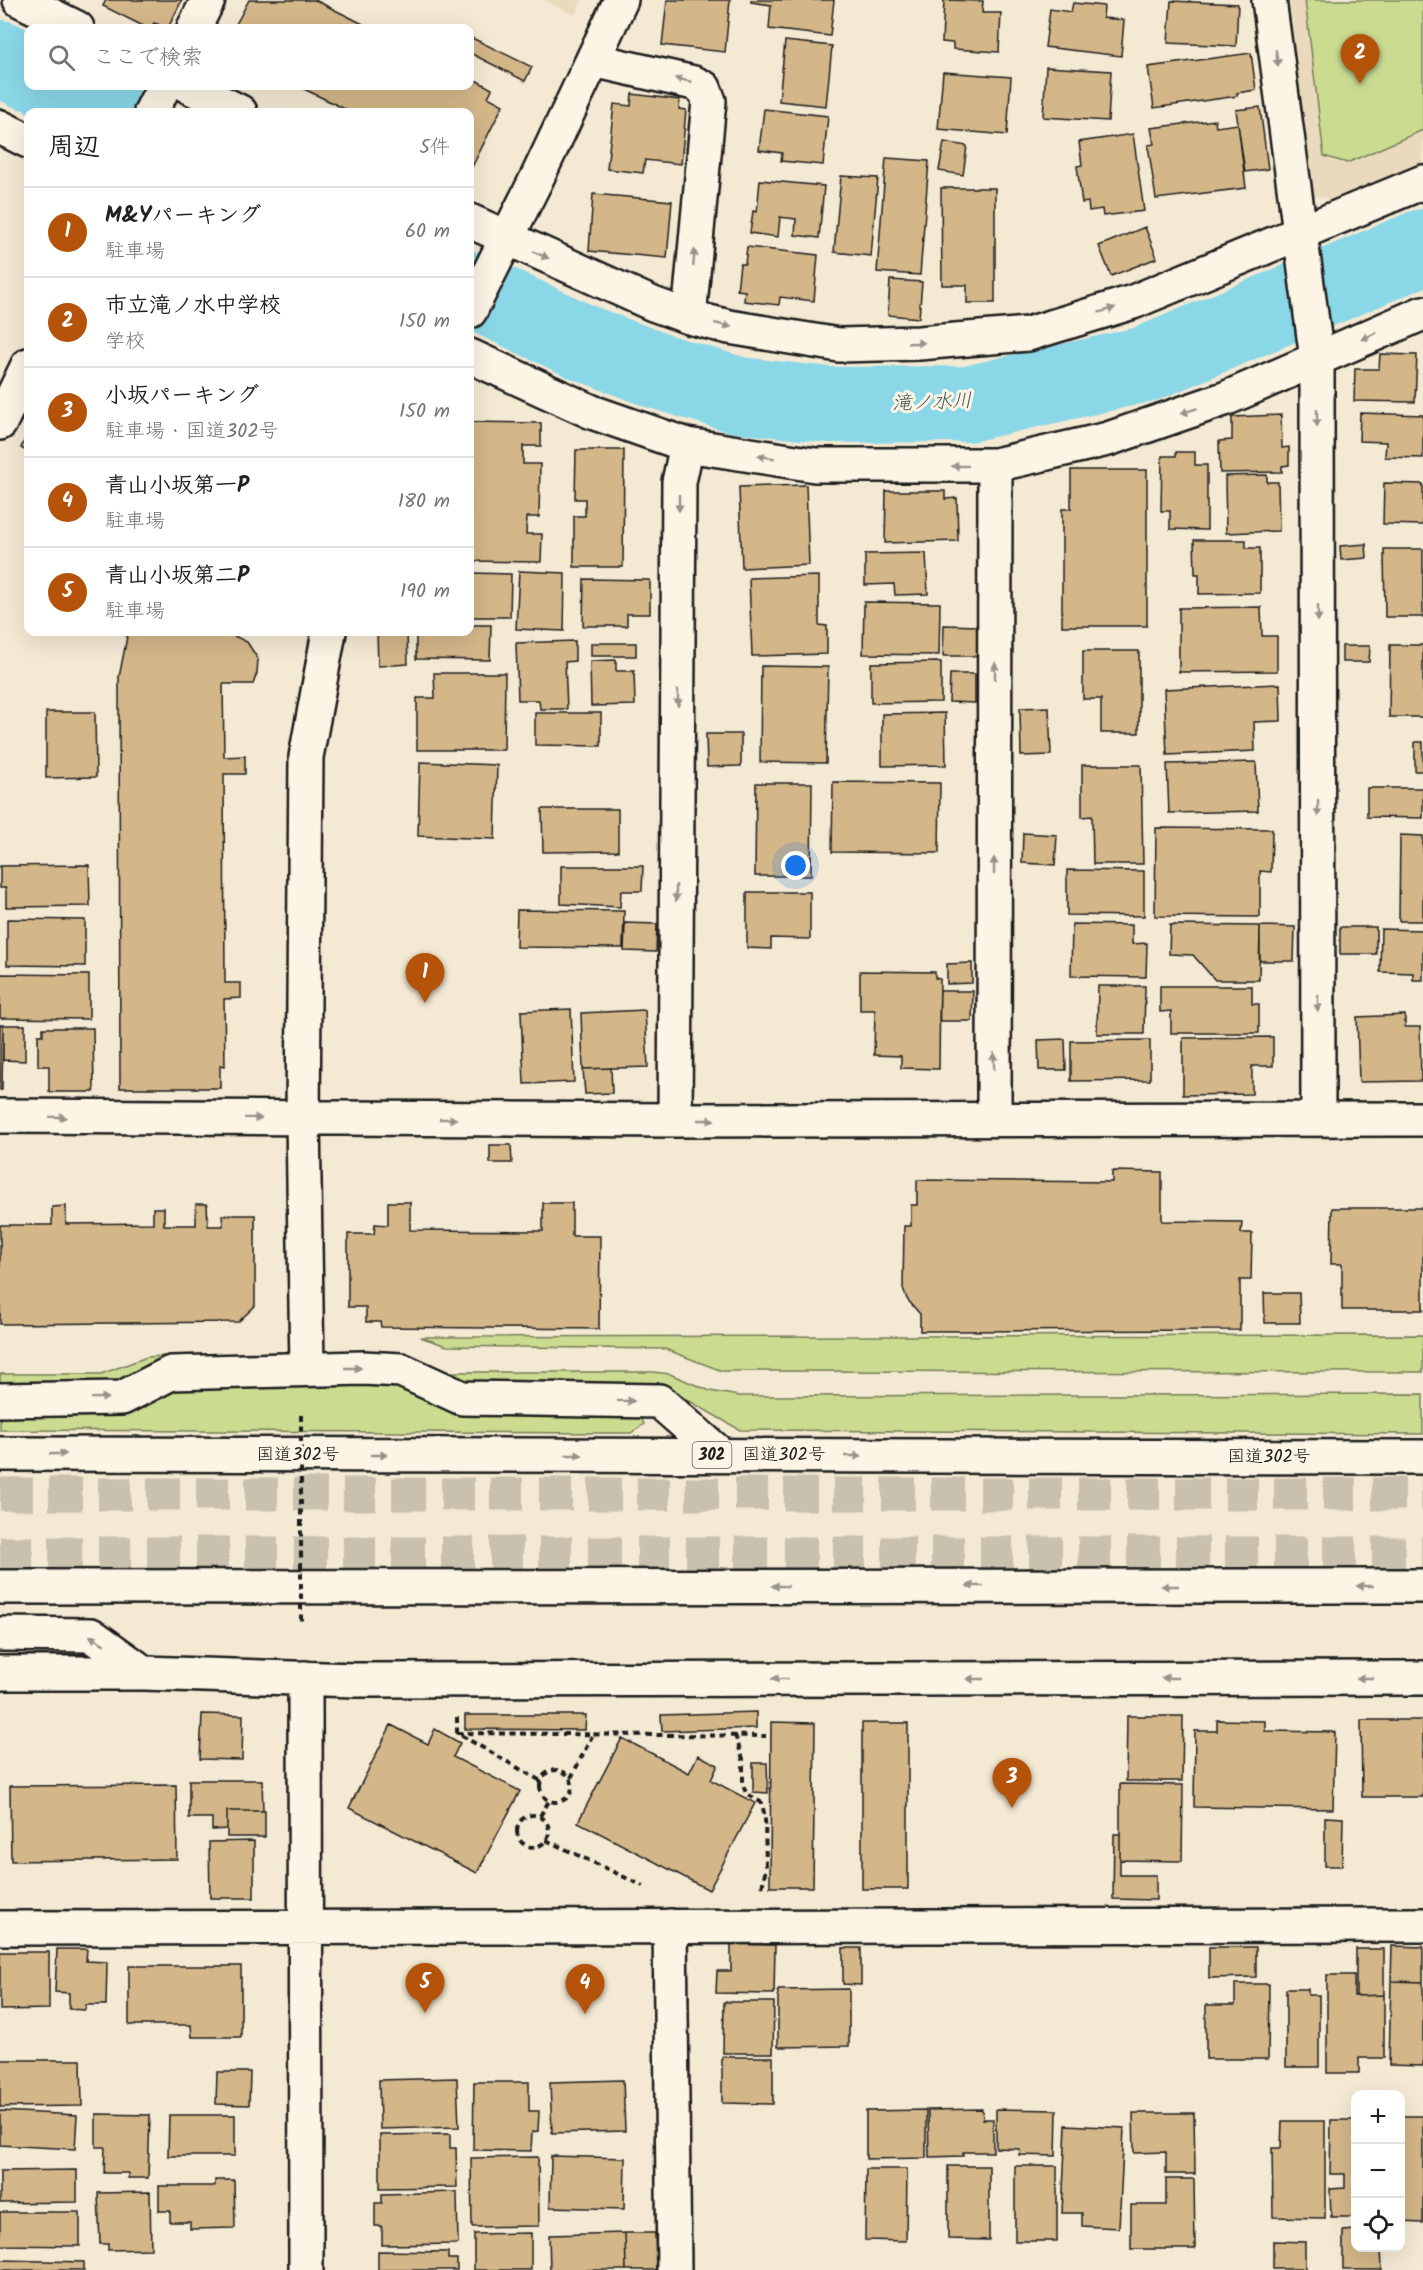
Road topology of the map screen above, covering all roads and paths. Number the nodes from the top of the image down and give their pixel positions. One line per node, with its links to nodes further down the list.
1 (20, 0): 5 (main road)
2 (208, 0): 6 (main road)
3 (621, 0): 7 (main road)
4 (1269, 0): 14 (main road, one-way to 14)
5 (70, 24)
6 (196, 24)
7 (593, 60): 15 (main road); 18 (main road, one-way to 7)
8 (196, 90): 9 (main road)
9 (232, 108)
10 (0, 127): 11 (main road)
11 (24, 139)
12 (1423, 182): 14 (main road)
13 (474, 223): 15 (main road)
14 (1299, 234): 18 (main road, one-way to 14); 20 (main road)
15 (506, 239): 16 (main road); 18 (main road, one-way to 18)
16 (474, 302)
17 (1423, 313): 20 (main road, one-way to 20)
18 (689, 317)
19 (474, 358): 23 (main road)
20 (1317, 359): 24 (main road, one-way to 24); 29 (main road, one-way to 29)
21 (24, 373): 22 (main road)
22 (0, 423)
23 (687, 445): 24 (main road, one-way to 23); 31 (main road, one-way to 31)
24 (995, 465): 28 (main road, one-way to 24)
25 (328, 636): 27 (main road)
26 (0, 1116): 27 (main road, one-way to 27)
27 (303, 1119): 31 (main road, one-way to 31); 32 (main road)
28 (994, 1119): 29 (main road); 31 (main road, one-way to 28)
29 (1318, 1119): 30 (main road)
30 (1423, 1119)
31 (675, 1120)
32 (307, 1368): 33 (main road, one-way to 32); 36 (main road, one-way to 36)
33 (0, 1400)
34 (301, 1415): 40 (path, bridge)
35 (0, 1454): 36 (main road, 国道302号 / 302, one-way to 36)
36 (721, 1455): 37 (main road, 国道302号 / 302, one-way to 37)
37 (1423, 1457)
38 (1423, 1586): 39 (main road, one-way to 39)
39 (0, 1587)
40 (290, 1622)
41 (0, 1634): 43 (main road, one-way to 41)
42 (0, 1673): 43 (main road)
43 (144, 1673): 44 (main road)
44 (305, 1678): 45 (main road, one-way to 44); 57 (main road)
45 (1423, 1678)
46 (457, 1710): 47 (path)
47 (457, 1733): 48 (path); 52 (path)
48 (592, 1736): 49 (path); 51 (path)
49 (735, 1736): 50 (path); 55 (path)
50 (766, 1736)
51 (571, 1779): 52 (path); 53 (path)
52 (541, 1781): 53 (path)
53 (549, 1801): 54 (path)
54 (540, 1816): 54 (path)
55 (762, 1885)
56 (1423, 1925): 58 (main road)
57 (307, 1926): 58 (main road); 59 (main road); 60 (main road)
58 (670, 1926): 61 (main road)
59 (0, 1928)
60 (306, 2270)
61 (674, 2270)

